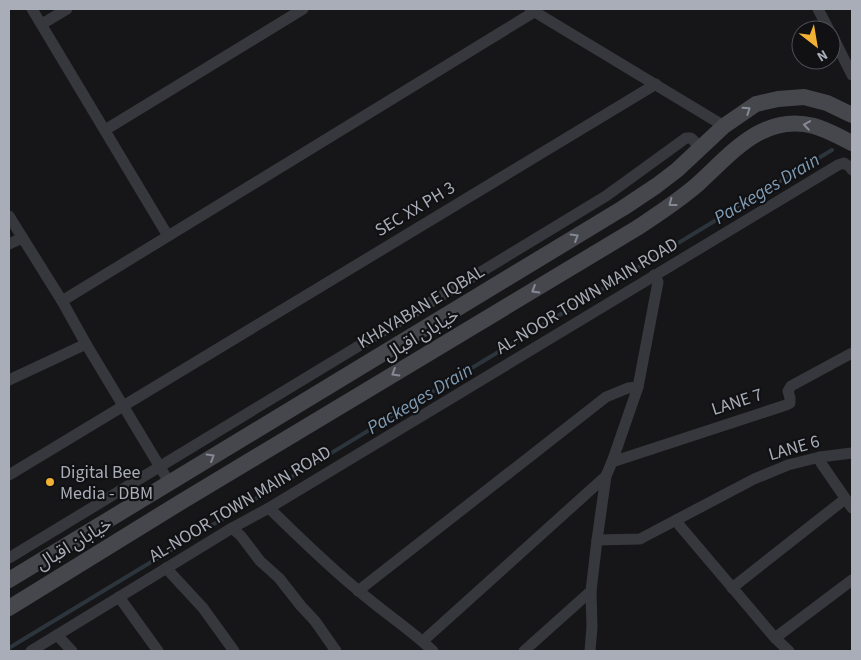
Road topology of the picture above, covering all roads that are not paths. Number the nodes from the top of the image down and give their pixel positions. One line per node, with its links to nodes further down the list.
1 (32, 9): 5 (street)
2 (67, 9): 5 (street)
3 (303, 9): 11 (street)
4 (532, 10): 8 (street); 16 (street)
5 (42, 24): 11 (street)
6 (841, 53): 7 (street)
7 (852, 75)
8 (656, 84): 10 (street); 25 (street, SEC XX PH 3)
9 (852, 115): 10 (main road, KHAYABAN E IQBAL, one-way to 9)
10 (724, 126): 13 (main road, KHAYABAN E IQBAL)
11 (105, 130): 16 (street)
12 (852, 143): 46 (main road, خیابان اقبال, one-way to 46)
13 (700, 148): 29 (street); 32 (main road, KHAYABAN E IQBAL, one-way to 13)
14 (852, 170): 19 (street, AL-NOOR TOWN MAIN ROAD)
15 (9, 216): 17 (street)
16 (168, 236): 20 (street)
17 (22, 238): 18 (street); 20 (street)
18 (9, 244)
19 (654, 276): 24 (street); 34 (street, AL-NOOR TOWN MAIN ROAD)
20 (62, 301): 21 (street)
21 (86, 344): 23 (street); 25 (street)
22 (852, 353): 28 (street, LANE 7)
23 (9, 380)
24 (638, 387): 28 (street); 43 (street)
25 (123, 406): 29 (street); 30 (street, SEC XX PH 3)
26 (852, 453): 27 (street, LANE 6)
27 (820, 457): 33 (street); 35 (street, LANE 6)
28 (612, 462): 31 (street)
29 (160, 467): 32 (street); 38 (street)
30 (9, 475)
31 (606, 476): 37 (street); 49 (street)
32 (169, 482): 40 (main road, KHAYABAN E IQBAL)
33 (849, 503): 42 (street)
34 (269, 508): 36 (street, AL-NOOR TOWN MAIN ROAD); 43 (street)
35 (676, 520): 37 (street, LANE 6); 42 (street)
36 (232, 528): 39 (street, AL-NOOR TOWN MAIN ROAD); 54 (street)
37 (597, 540): 44 (street)
38 (9, 558)
39 (166, 568): 45 (street, AL-NOOR TOWN MAIN ROAD); 53 (street)
40 (9, 580)
41 (852, 580): 48 (street)
42 (732, 588): 48 (street)
43 (358, 591): 49 (street)
44 (591, 591): 56 (street); 57 (street)
45 (119, 597): 47 (street, AL-NOOR TOWN MAIN ROAD); 52 (street)
46 (9, 608)
47 (57, 635): 50 (street, AL-NOOR TOWN MAIN ROAD); 51 (street)
48 (775, 638): 58 (street)
49 (423, 641): 55 (street)
50 (31, 651)
51 (72, 651)
52 (158, 651)
53 (234, 651)
54 (336, 651)
55 (433, 651)
56 (524, 651)
57 (590, 651)
58 (789, 651)

